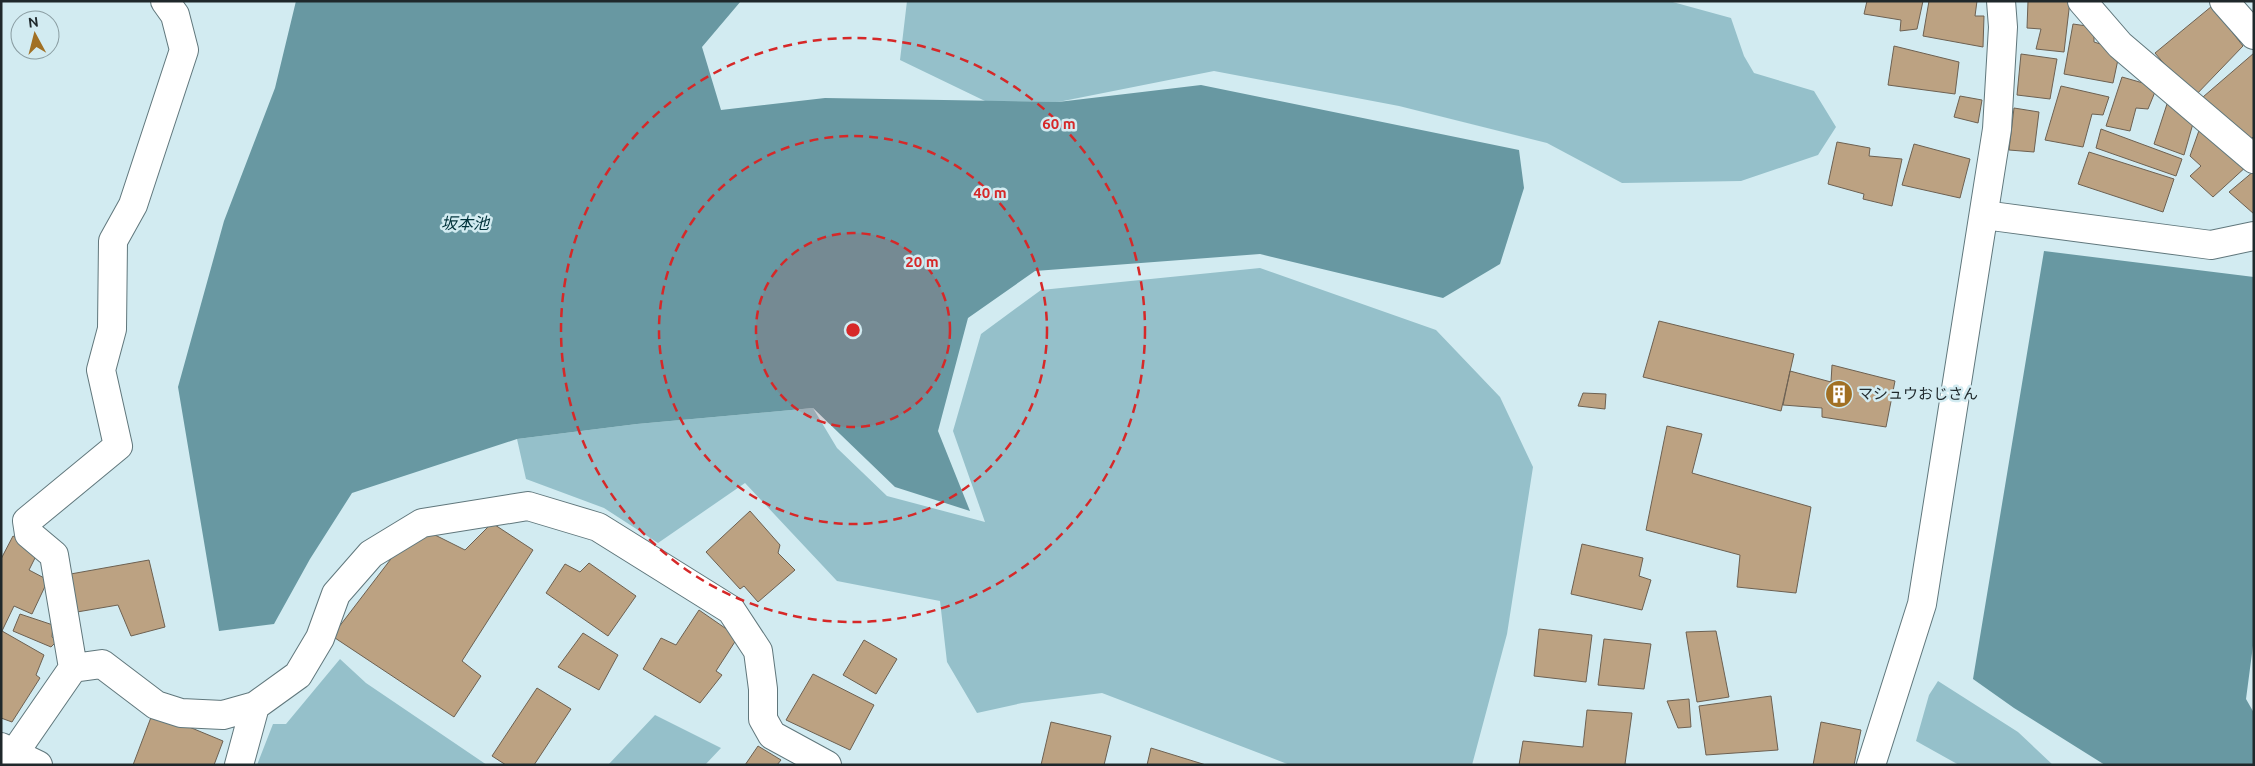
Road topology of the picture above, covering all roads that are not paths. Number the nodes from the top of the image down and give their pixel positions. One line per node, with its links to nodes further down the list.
1 (165, 1): 9 (street)
2 (2001, 1): 7 (street)
3 (2082, 1): 6 (street)
4 (2224, 1): 5 (street)
5 (2254, 35)
6 (2254, 159)
7 (1984, 215): 8 (street); 14 (street)
8 (2254, 236)
9 (73, 668): 10 (street); 11 (street)
10 (256, 706): 12 (street); 13 (street)
11 (15, 757)
12 (239, 765)
13 (827, 765)
14 (1871, 765)

